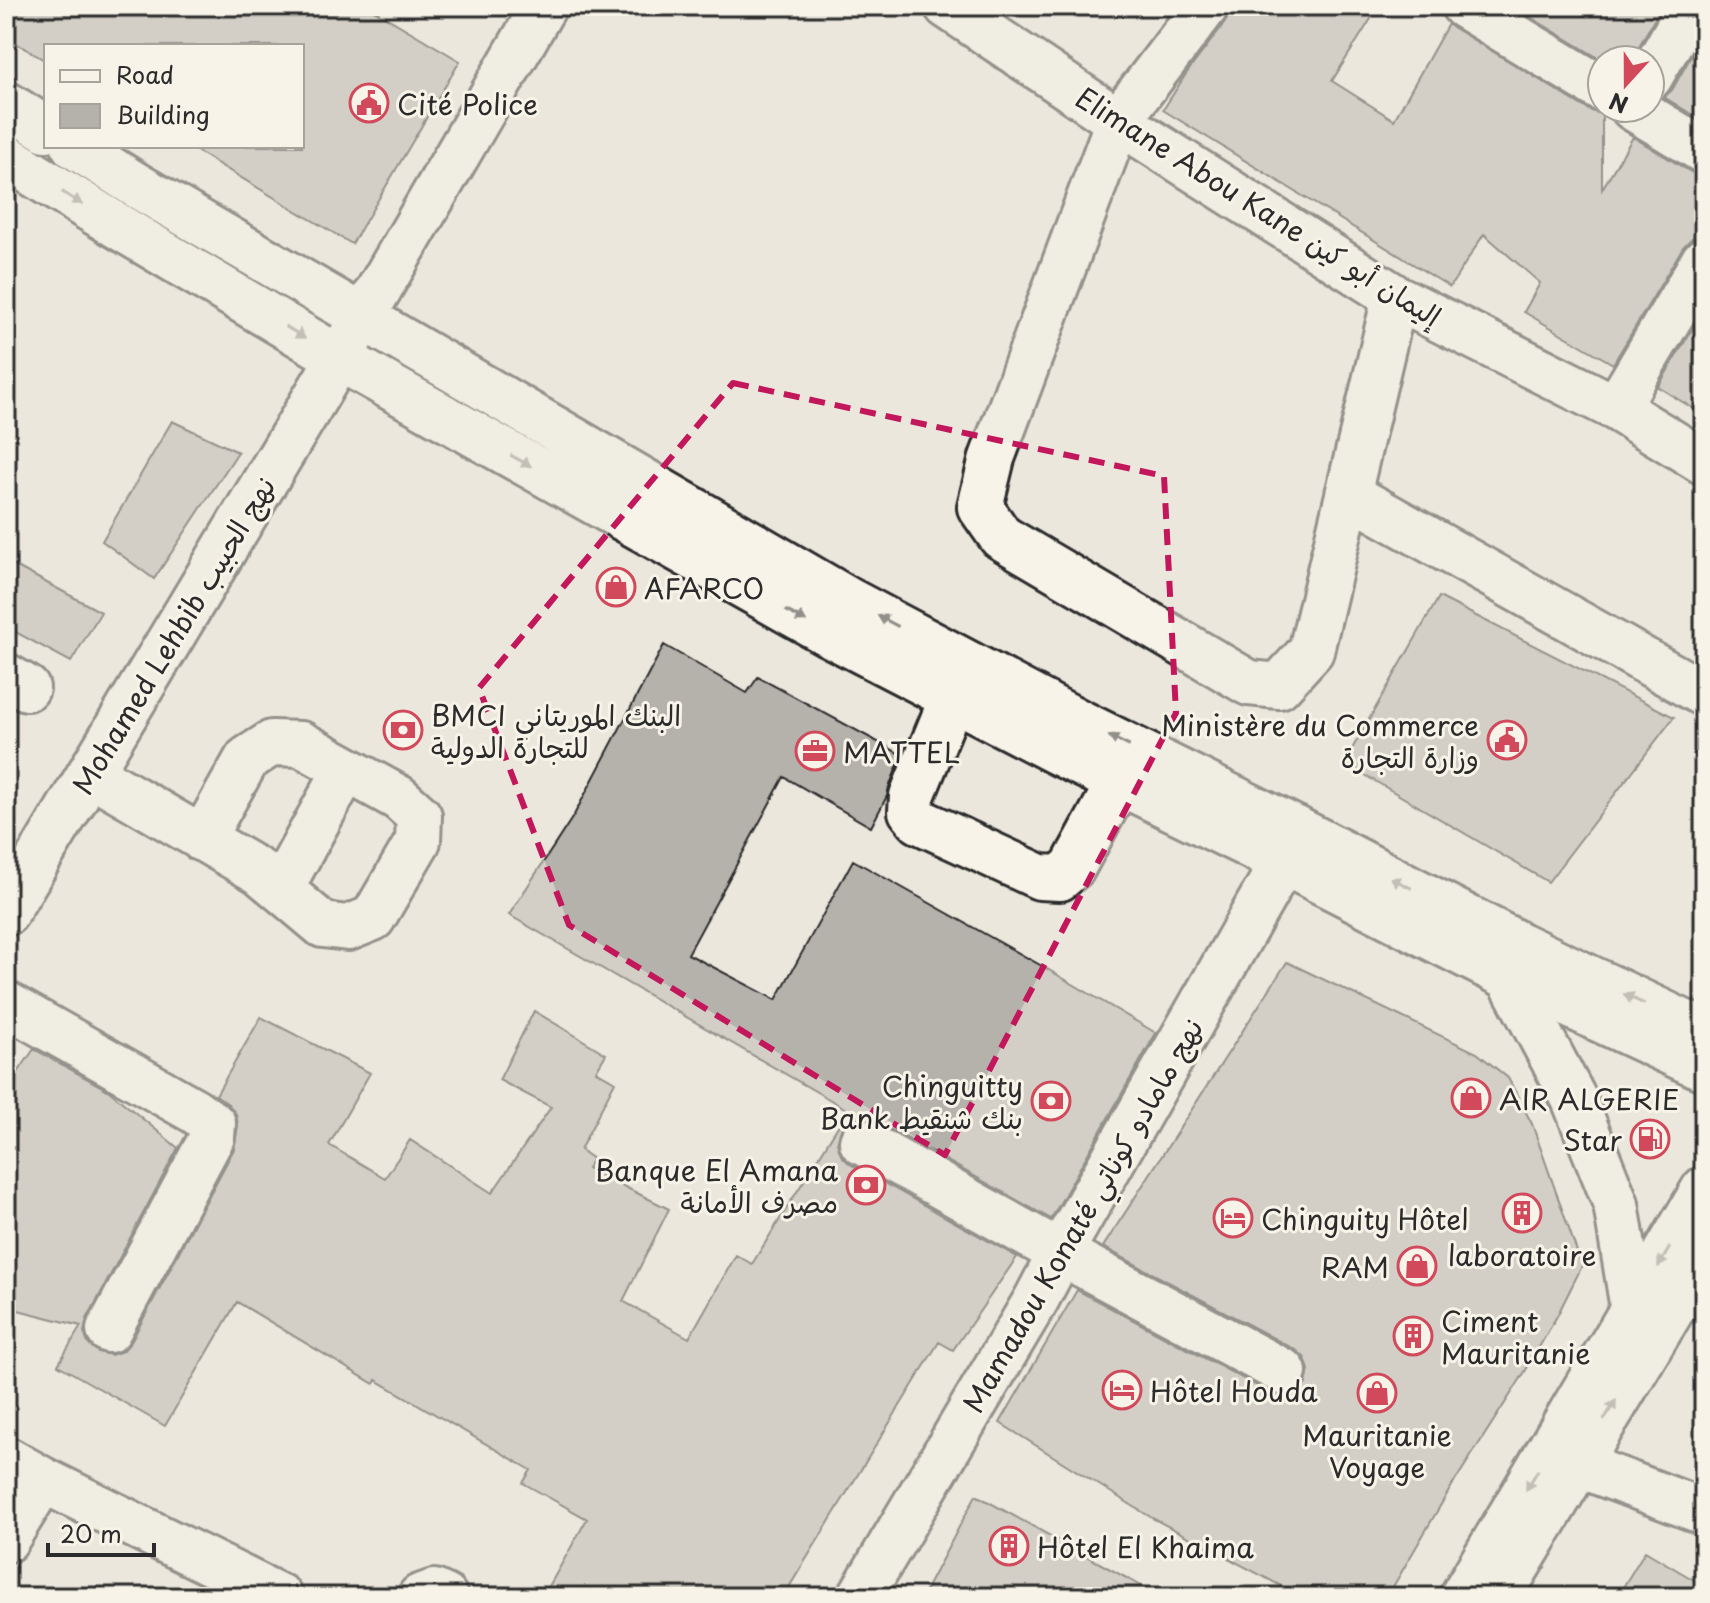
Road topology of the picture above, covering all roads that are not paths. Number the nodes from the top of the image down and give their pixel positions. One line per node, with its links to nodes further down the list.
1 (544, 6): 17 (main road)
2 (947, 6): 9 (main road, Elimane Abou Kane إليمان أبو كين)
3 (1206, 6): 9 (main road)
4 (1464, 6): 7 (main road)
5 (1691, 6): 6 (main road)
6 (1666, 49)
7 (1586, 79)
8 (6, 104): 11 (main road)
9 (1118, 121): 16 (main road, Elimane Abou Kane إليمان أبو كين); 21 (main road)
10 (1659, 124): 13 (main road)
11 (44, 128)
12 (77, 148): 17 (main road)
13 (1704, 151)
14 (6, 157): 18 (main road, one-way to 18)
15 (1704, 260): 19 (main road)
16 (1395, 297): 19 (main road, Elimane Abou Kane إليمان أبو كين); 21 (main road)
17 (362, 317): 18 (main road, Mohamed Lehbib نهج الحبيب); 28 (main road, one-way to 17)
18 (339, 358): 23 (main road, one-way to 23); 25 (main road, Mohamed Lehbib نهج الحبيب)
19 (1616, 408): 20 (main road, Elimane Abou Kane إليمان أبو كين)
20 (1704, 462)
21 (1348, 494): 22 (main road)
22 (1704, 694)
23 (952, 698): 26 (main road); 26 (main road)
24 (346, 769): 27 (main road); 29 (main road); 29 (main road)
25 (90, 773): 27 (main road); 30 (main road, Mohamed Lehbib نهج الحبيب)
26 (1119, 782): 28 (main road)
27 (202, 839): 29 (main road)
28 (1290, 846): 31 (main road); 33 (main road, one-way to 28); 37 (main road, Mamadou Konaté نهج مامادو كوناتي)
29 (281, 888)
30 (6, 913)
31 (1509, 977): 34 (main road); 39 (main road)
32 (6, 1004): 40 (main road)
33 (1704, 1032)
34 (1704, 1068)
35 (862, 1142): 37 (main road)
36 (1704, 1189): 39 (main road, one-way to 39)
37 (1061, 1253): 41 (main road); 50 (main road, Mamadou Konaté نهج مامادو كوناتي)
38 (1704, 1256): 43 (main road, one-way to 38)
39 (1633, 1309): 51 (main road, one-way to 51)
40 (109, 1330)
41 (1284, 1372)
42 (6, 1459): 44 (main road)
43 (1577, 1464): 45 (main road); 52 (main road)
44 (43, 1480): 46 (main road); 47 (main road)
45 (1704, 1512)
46 (6, 1540)
47 (280, 1597)
48 (420, 1597): 49 (main road)
49 (445, 1597)
50 (860, 1597)
51 (1462, 1597)
52 (1499, 1597)

